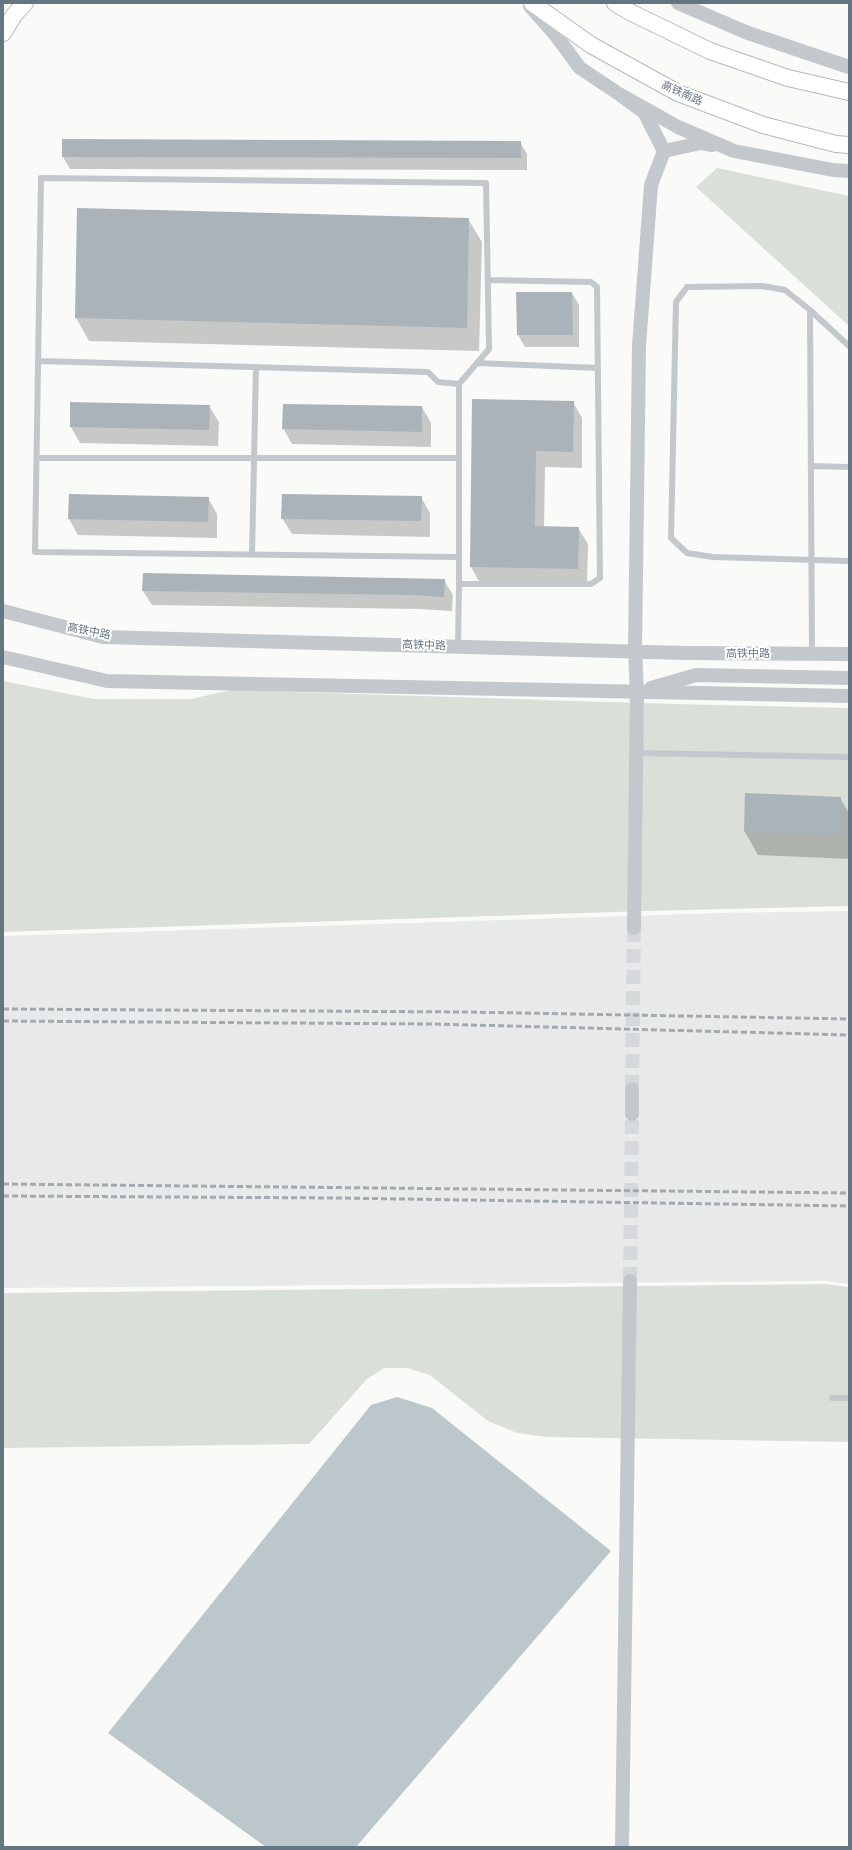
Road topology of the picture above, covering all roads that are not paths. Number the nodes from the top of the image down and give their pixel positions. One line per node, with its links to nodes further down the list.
1 (25, 3): 6 (main road)
2 (527, 3): 9 (street)
3 (532, 3): 10 (main road, 高铁南路)
4 (616, 3): 8 (main road)
5 (678, 3): 7 (street)
6 (3, 33)
7 (849, 67)
8 (849, 92)
9 (619, 94): 11 (street); 12 (street)
10 (849, 145)
11 (664, 151): 12 (street); 34 (street)
12 (734, 151): 13 (street)
13 (849, 171)
14 (488, 280): 17 (lane); 18 (lane); 20 (lane)
15 (810, 310): 16 (lane); 25 (lane); 29 (lane)
16 (849, 346)
17 (38, 361): 19 (lane); 22 (lane)
18 (477, 363): 20 (lane); 21 (lane)
19 (256, 367): 21 (lane); 23 (lane)
20 (598, 368): 31 (lane)
21 (459, 384): 24 (lane)
22 (37, 458): 23 (lane); 27 (lane)
23 (253, 458): 24 (lane); 27 (lane)
24 (459, 458): 28 (lane)
25 (811, 466): 26 (lane); 29 (lane)
26 (849, 466)
27 (252, 555): 28 (lane)
28 (459, 557): 31 (lane)
29 (811, 560): 30 (lane); 35 (lane)
30 (849, 561)
31 (458, 584): 33 (lane)
32 (3, 611): 33 (street, 高铁中路)
33 (458, 646): 34 (street, 高铁中路)
34 (635, 651): 35 (street, 高铁中路); 39 (street)
35 (812, 654): 36 (street, 高铁中路)
36 (849, 654)
37 (3, 657): 39 (street, 高铁中路)
38 (849, 678): 39 (street, 高铁中路)
39 (637, 692): 40 (street, 高铁中路); 41 (street)
40 (849, 696)
41 (636, 752): 42 (lane); 43 (street)
42 (849, 757)
43 (634, 928)
44 (632, 1089): 45 (street)
45 (632, 1114)
46 (630, 1280): 49 (street)
47 (832, 1398): 48 (lane)
48 (849, 1398)
49 (622, 1847)

